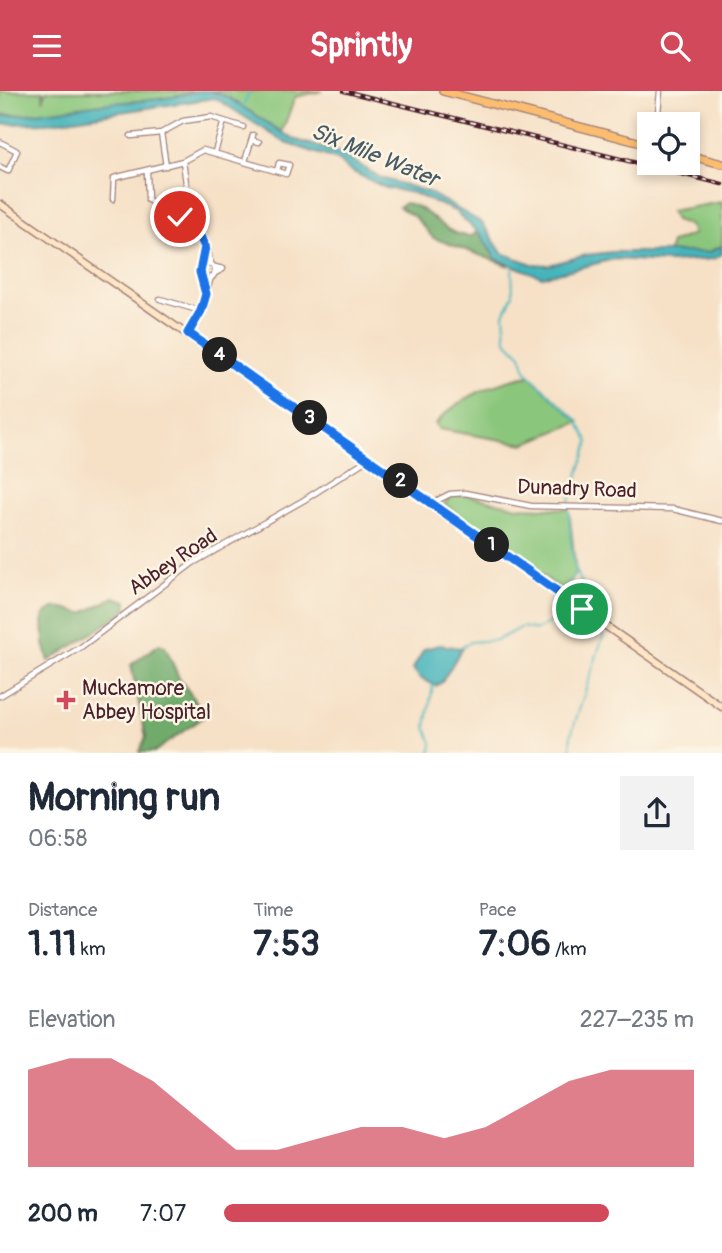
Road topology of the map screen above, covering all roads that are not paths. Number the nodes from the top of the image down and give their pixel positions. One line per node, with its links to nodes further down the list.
1 (443, 91): 3 (main road)
2 (660, 91): 4 (street)
3 (462, 93): 11 (main road)
4 (658, 112)
5 (224, 121): 6 (street); 7 (street); 12 (street)
6 (243, 127)
7 (161, 133): 8 (street); 17 (street)
8 (131, 136)
9 (0, 142): 18 (street)
10 (259, 142): 15 (street)
11 (637, 142)
12 (215, 152): 14 (street); 15 (street)
13 (700, 158): 16 (main road)
14 (183, 161): 17 (street); 22 (street)
15 (245, 161): 20 (street)
16 (722, 164)
17 (166, 166): 19 (street)
18 (0, 167)
19 (147, 171): 21 (street); 24 (street)
20 (277, 171)
21 (113, 199)
22 (173, 203)
23 (0, 204): 32 (main road)
24 (205, 247): 25 (street); 26 (street)
25 (201, 265): 26 (street); 27 (street)
26 (212, 265): 28 (street)
27 (202, 276): 28 (street); 29 (street)
28 (213, 276): 29 (street)
29 (206, 290): 31 (street)
30 (160, 299): 31 (street)
31 (201, 311): 32 (street)
32 (188, 333): 33 (main road)
33 (368, 459): 34 (main road); 36 (street, Abbey Road)
34 (432, 503): 35 (street, Dunadry Road); 37 (main road)
35 (722, 521)
36 (0, 696)
37 (722, 707)

